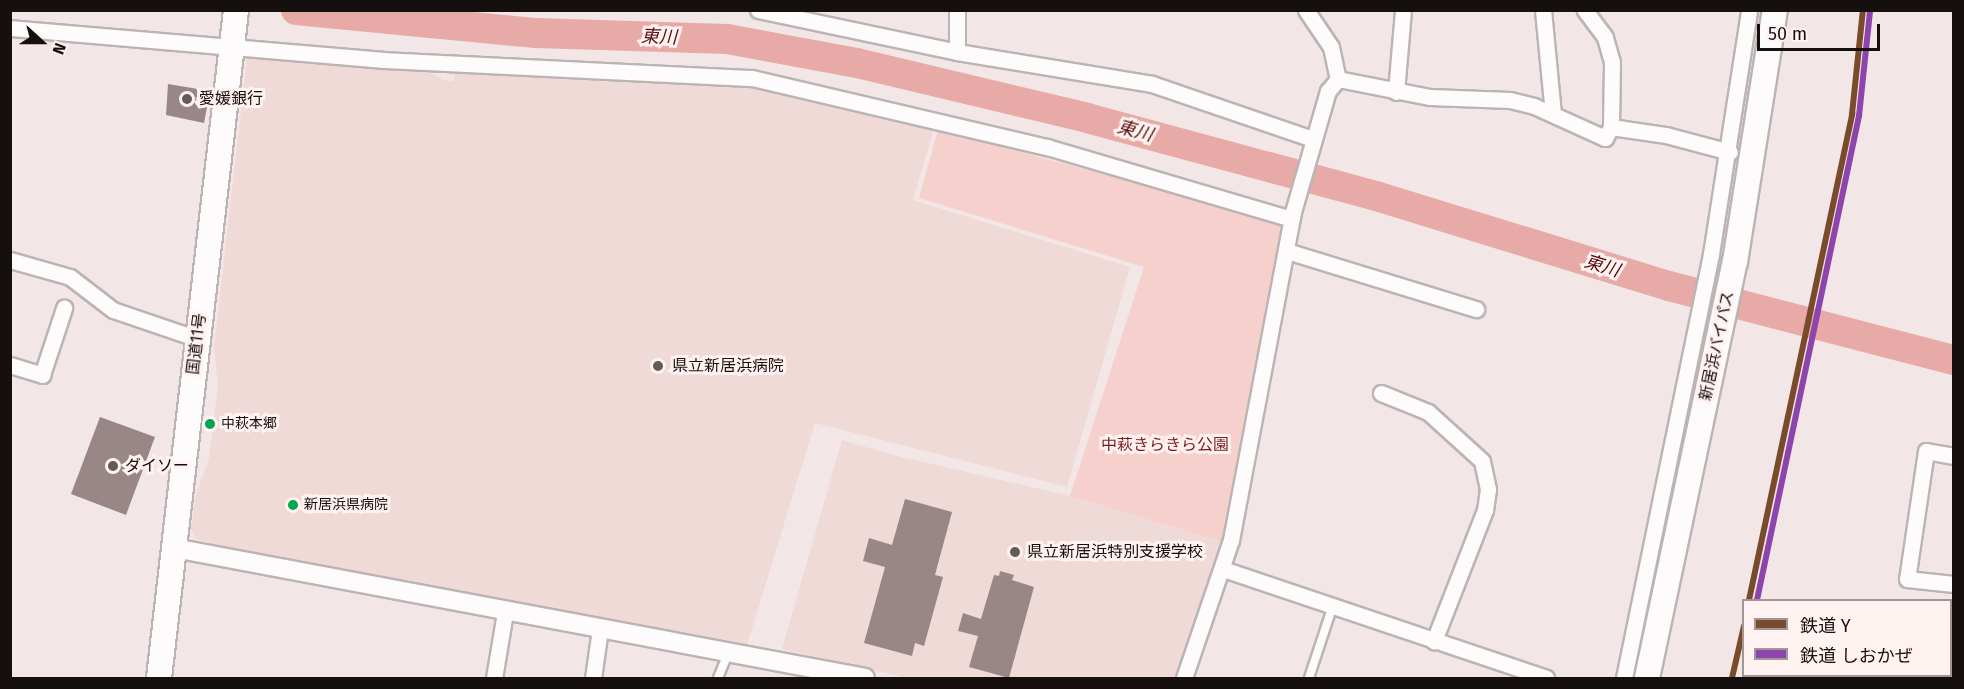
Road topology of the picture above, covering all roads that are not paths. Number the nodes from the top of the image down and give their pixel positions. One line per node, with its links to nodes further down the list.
1 (758, 10): 11 (street)
2 (957, 10): 11 (street)
3 (1306, 10): 12 (street)
4 (1402, 10): 13 (street)
5 (1543, 10): 14 (street)
6 (1585, 10): 15 (street)
7 (1749, 10): 17 (street)
8 (1775, 10): 44 (highway, 新居浜バイパス)
9 (10, 28): 10 (street)
10 (234, 30): 18 (street); 23 (highway, 国道11号)
11 (957, 52): 16 (street)
12 (1338, 79): 13 (street); 16 (street)
13 (1396, 92): 14 (street)
14 (1554, 114): 15 (street)
15 (1611, 127): 17 (street)
16 (1312, 145): 18 (street)
17 (1730, 152): 43 (street)
18 (1293, 215): 19 (street)
19 (1287, 251): 22 (street); 28 (street)
20 (10, 260): 23 (street)
21 (64, 308): 24 (street)
22 (1476, 309)
23 (198, 339): 27 (highway, 国道11号)
24 (10, 365)
25 (1381, 393): 33 (street)
26 (1953, 456): 29 (street)
27 (174, 548): 31 (street); 35 (highway, 国道11号)
28 (1223, 569): 30 (street); 40 (street)
29 (1953, 584)
30 (1332, 608): 33 (street); 41 (lane)
31 (505, 612): 32 (street); 36 (street)
32 (600, 629): 34 (street); 37 (street)
33 (1434, 641): 42 (street)
34 (728, 653): 38 (lane); 39 (street)
35 (159, 678)
36 (494, 678)
37 (593, 678)
38 (718, 678)
39 (865, 678)
40 (1184, 678)
41 (1309, 678)
42 (1546, 678)
43 (1624, 678)
44 (1647, 678)

